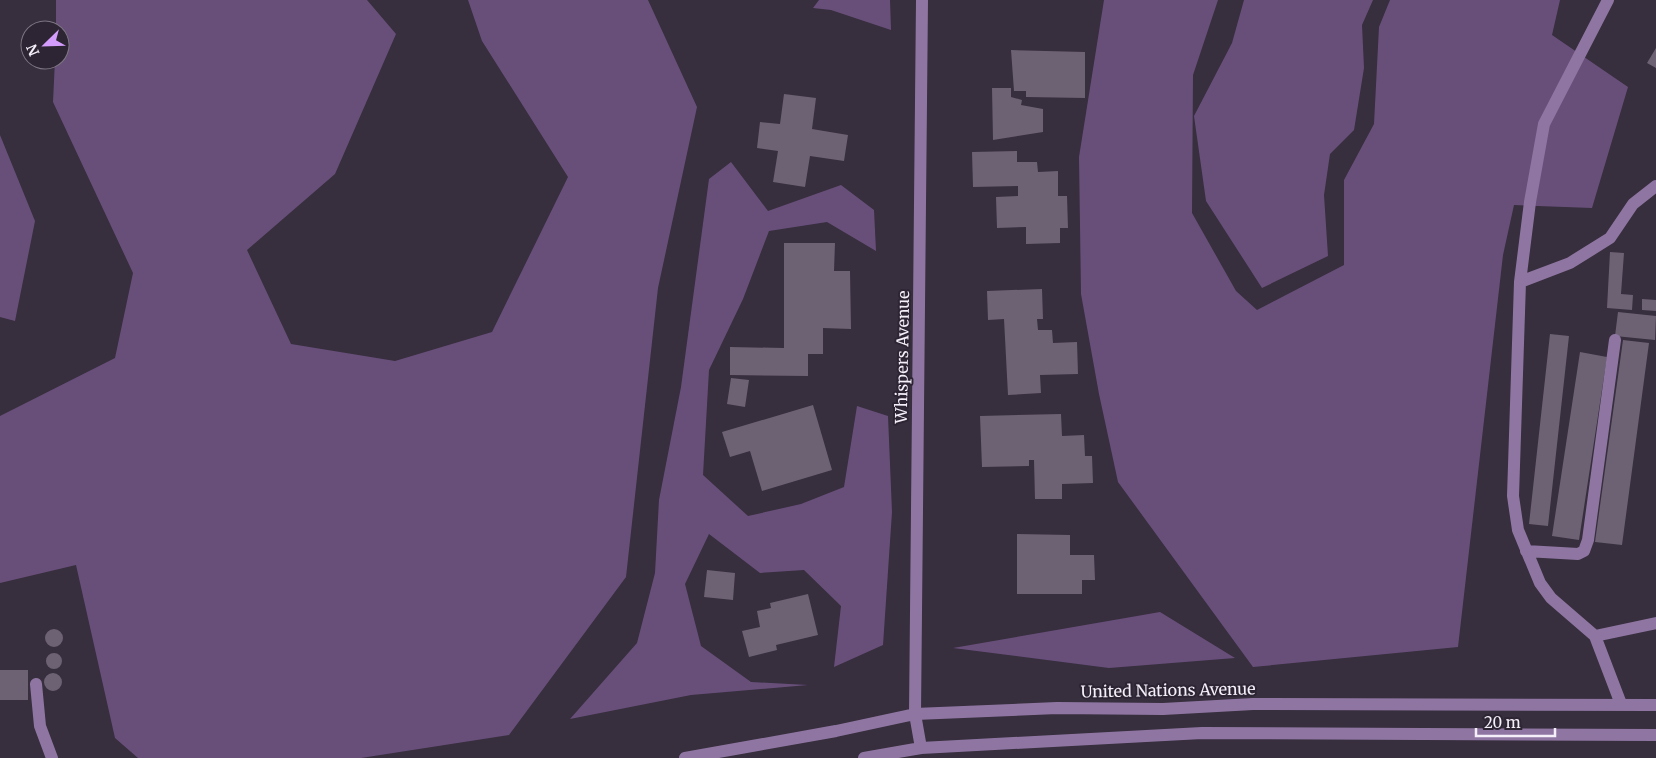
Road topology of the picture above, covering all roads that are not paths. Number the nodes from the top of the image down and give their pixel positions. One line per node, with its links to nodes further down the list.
1 (922, 0): 12 (street, Whispers Avenue)
2 (1608, 0): 4 (street)
3 (1656, 186): 4 (street)
4 (1520, 282): 6 (street)
5 (1615, 340): 6 (street)
6 (1526, 551): 8 (street)
7 (1656, 623): 8 (street)
8 (1595, 636): 10 (street)
9 (36, 684): 15 (street)
10 (1621, 704): 11 (street, United Nations Avenue); 12 (street, United Nations Avenue)
11 (1656, 705)
12 (915, 714): 14 (street, Whispers Avenue); 16 (street, United Nations Avenue)
13 (1656, 735): 14 (street)
14 (921, 748): 17 (street)
15 (52, 758)
16 (685, 758)
17 (864, 758)

